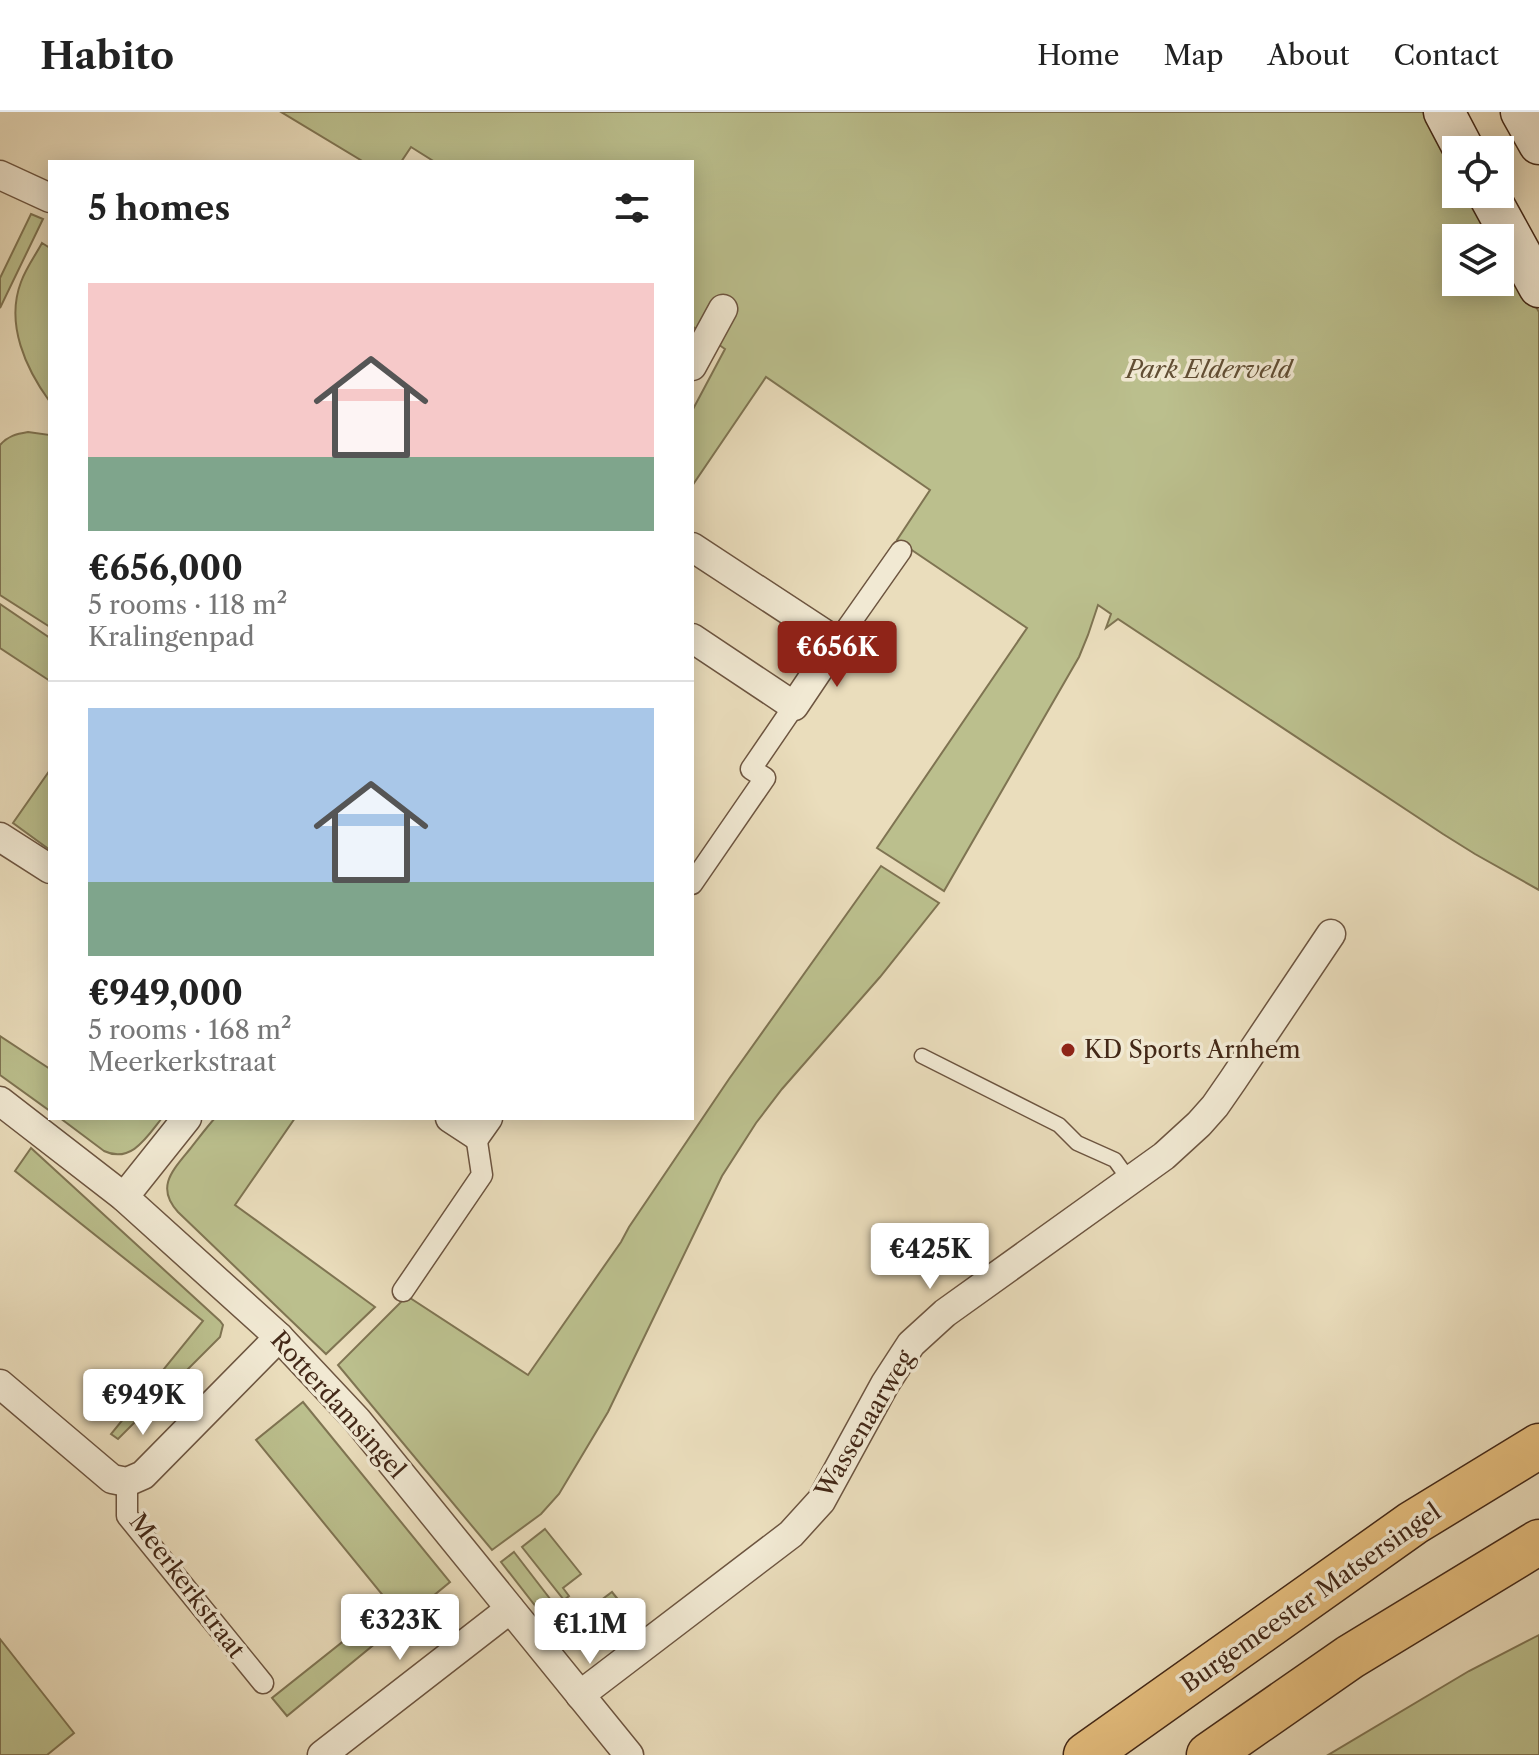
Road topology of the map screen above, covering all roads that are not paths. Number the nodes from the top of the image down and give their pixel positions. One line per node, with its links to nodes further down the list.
1 (1444, 112): 3 (main road)
2 (1521, 112): 4 (main road)
3 (1457, 136)
4 (1539, 144)
5 (0, 175): 6 (street)
6 (48, 197)
7 (1496, 208): 8 (main road)
8 (1539, 287)
9 (723, 309): 10 (street)
10 (694, 362)
11 (694, 548): 14 (street)
12 (901, 551): 14 (street)
13 (694, 639): 15 (street)
14 (837, 642): 15 (street)
15 (794, 706): 18 (street)
16 (0, 837): 17 (street)
17 (48, 868)
18 (694, 881)
19 (1331, 934): 25 (street, Wassenaarweg)
20 (922, 1056): 25 (lane)
21 (0, 1101): 26 (street, Rotterdamsingel)
22 (185, 1120): 26 (street)
23 (457, 1120): 24 (street)
24 (482, 1127): 27 (street)
25 (1130, 1181): 35 (street, Wassenaarweg)
26 (124, 1197): 28 (street, Rotterdamsingel)
27 (403, 1291)
28 (279, 1337): 31 (street, Meerkerkstraat); 33 (street, Rotterdamsingel)
29 (0, 1384): 31 (street, Meerkerkstraat)
30 (1539, 1446): 38 (main road, Burgemeester Matsersingel)
31 (127, 1482): 34 (street, Meerkerkstraat)
32 (1539, 1542): 39 (main road)
33 (510, 1609): 35 (street, Rotterdamsingel); 36 (street)
34 (263, 1683)
35 (580, 1695): 37 (street, Rotterdamsingel)
36 (322, 1755)
37 (629, 1755)
38 (1086, 1755)
39 (1209, 1755)

